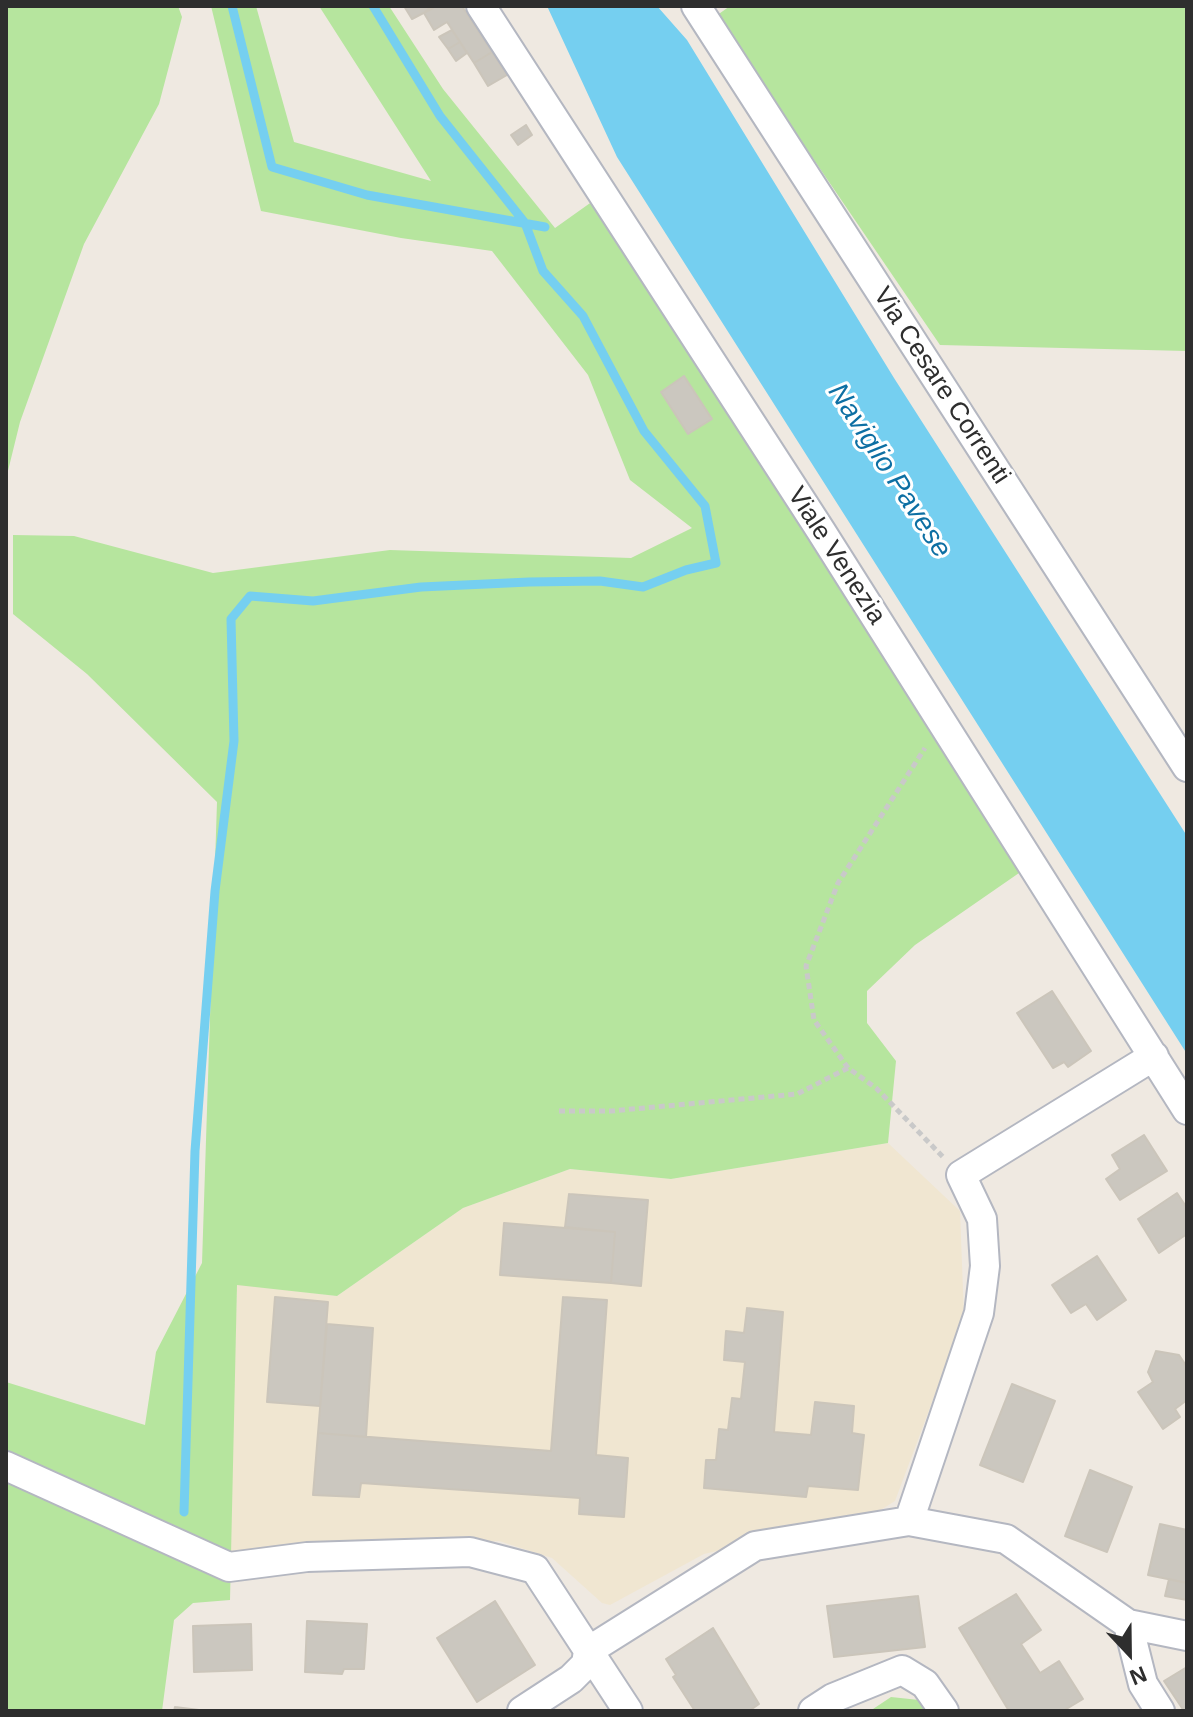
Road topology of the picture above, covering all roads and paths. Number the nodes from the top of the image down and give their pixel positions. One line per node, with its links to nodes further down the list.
1 (481, 6): 3 (street, Viale Venezia)
2 (696, 6): 4 (street, Via Cesare Correnti)
3 (942, 722): 5 (street, Viale Venezia); 6 (path)
4 (1187, 767)
5 (1154, 1056): 7 (street, Viale Venezia); 9 (street)
6 (848, 1068): 8 (path); 9 (path)
7 (1187, 1110)
8 (559, 1111)
9 (961, 1175): 11 (street)
10 (6, 1466): 14 (street)
11 (909, 1521): 12 (street); 14 (street)
12 (1128, 1624): 13 (street); 19 (street)
13 (1187, 1636)
14 (588, 1651): 16 (street); 17 (street)
15 (829, 1707): 18 (street)
16 (522, 1711)
17 (628, 1711)
18 (944, 1711)
19 (1160, 1711)

